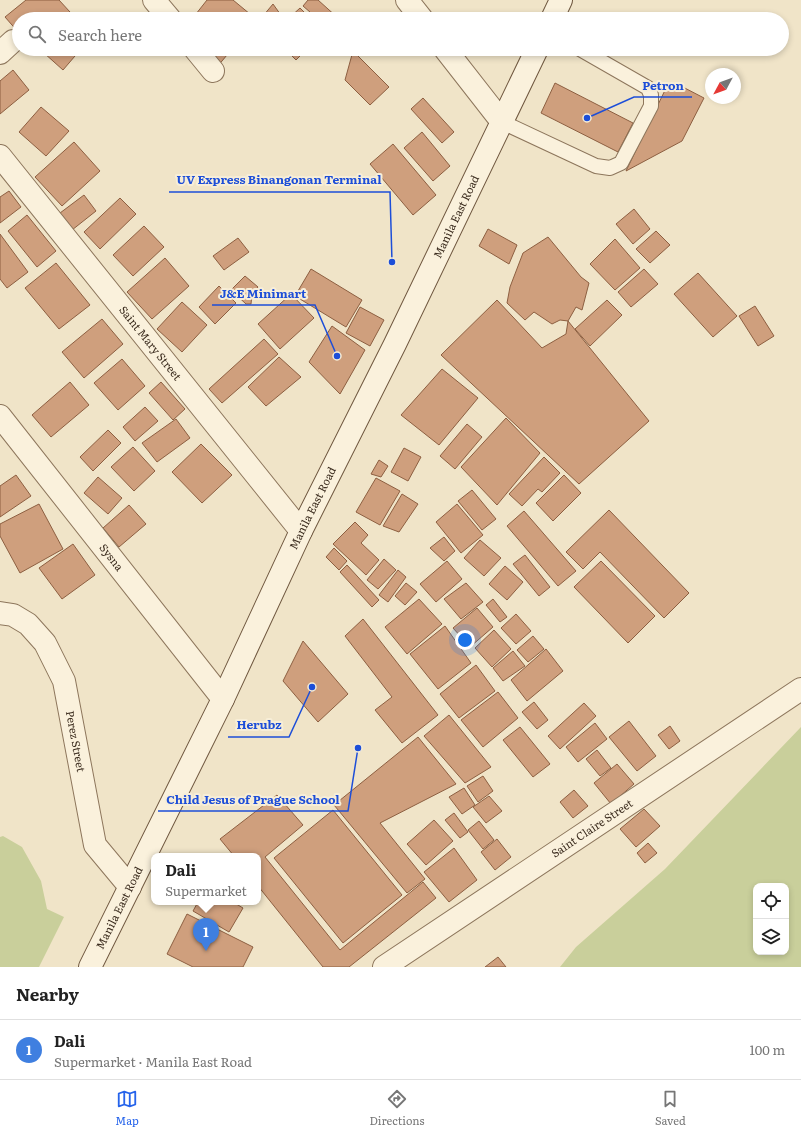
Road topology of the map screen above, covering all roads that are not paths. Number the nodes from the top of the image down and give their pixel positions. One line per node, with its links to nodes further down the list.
1 (154, 0): 4 (street)
2 (407, 0): 5 (street)
3 (561, 0): 6 (street)
4 (164, 12)
5 (416, 12)
6 (555, 12)
7 (201, 56): 11 (street)
8 (450, 56): 12 (street)
9 (534, 56): 12 (street, Manila East Road)
10 (592, 56): 12 (lane)
11 (213, 71)
12 (502, 122): 15 (street, Manila East Road)
13 (0, 156): 15 (street, Saint Mary Street)
14 (0, 416): 18 (street, Sysna)
15 (301, 531): 18 (street, Manila East Road)
16 (0, 613): 19 (street, Perez Street)
17 (801, 689): 21 (street, Saint Claire Street)
18 (222, 699): 19 (street, Manila East Road)
19 (130, 887): 20 (street, Manila East Road)
20 (90, 967)
21 (384, 967)

